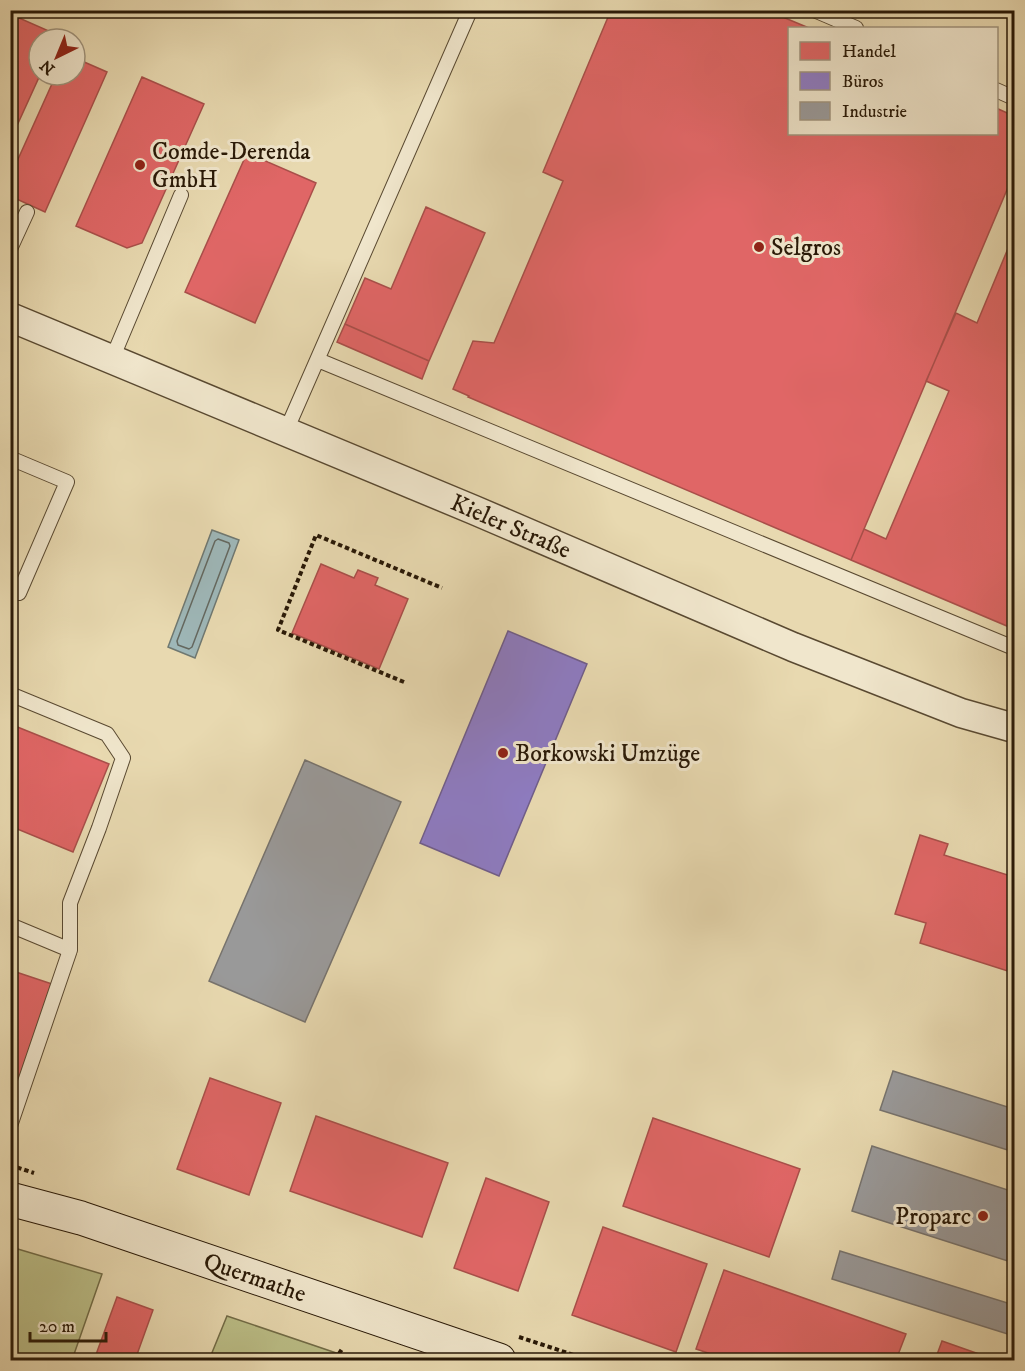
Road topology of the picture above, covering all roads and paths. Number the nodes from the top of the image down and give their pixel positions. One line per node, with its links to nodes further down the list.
1 (473, 10): 11 (lane)
2 (814, 10): 3 (lane)
3 (854, 27)
4 (998, 91): 5 (lane)
5 (1014, 98)
6 (181, 195): 10 (lane)
7 (27, 213): 8 (lane)
8 (10, 249)
9 (10, 317): 10 (street, Kieler Straße)
10 (112, 359): 12 (street, Kieler Straße)
11 (318, 360): 12 (lane); 16 (lane)
12 (286, 431): 19 (street, Kieler Straße)
13 (10, 458): 15 (lane)
14 (442, 588): 17 (path)
15 (10, 589)
16 (1014, 648)
17 (404, 682)
18 (10, 694): 21 (lane)
19 (1014, 728)
20 (10, 925): 21 (lane)
21 (70, 950): 22 (lane)
22 (10, 1126)
23 (10, 1199): 26 (main road, Quermathe)
24 (342, 1349): 25 (path)
25 (335, 1360)
26 (498, 1360)

